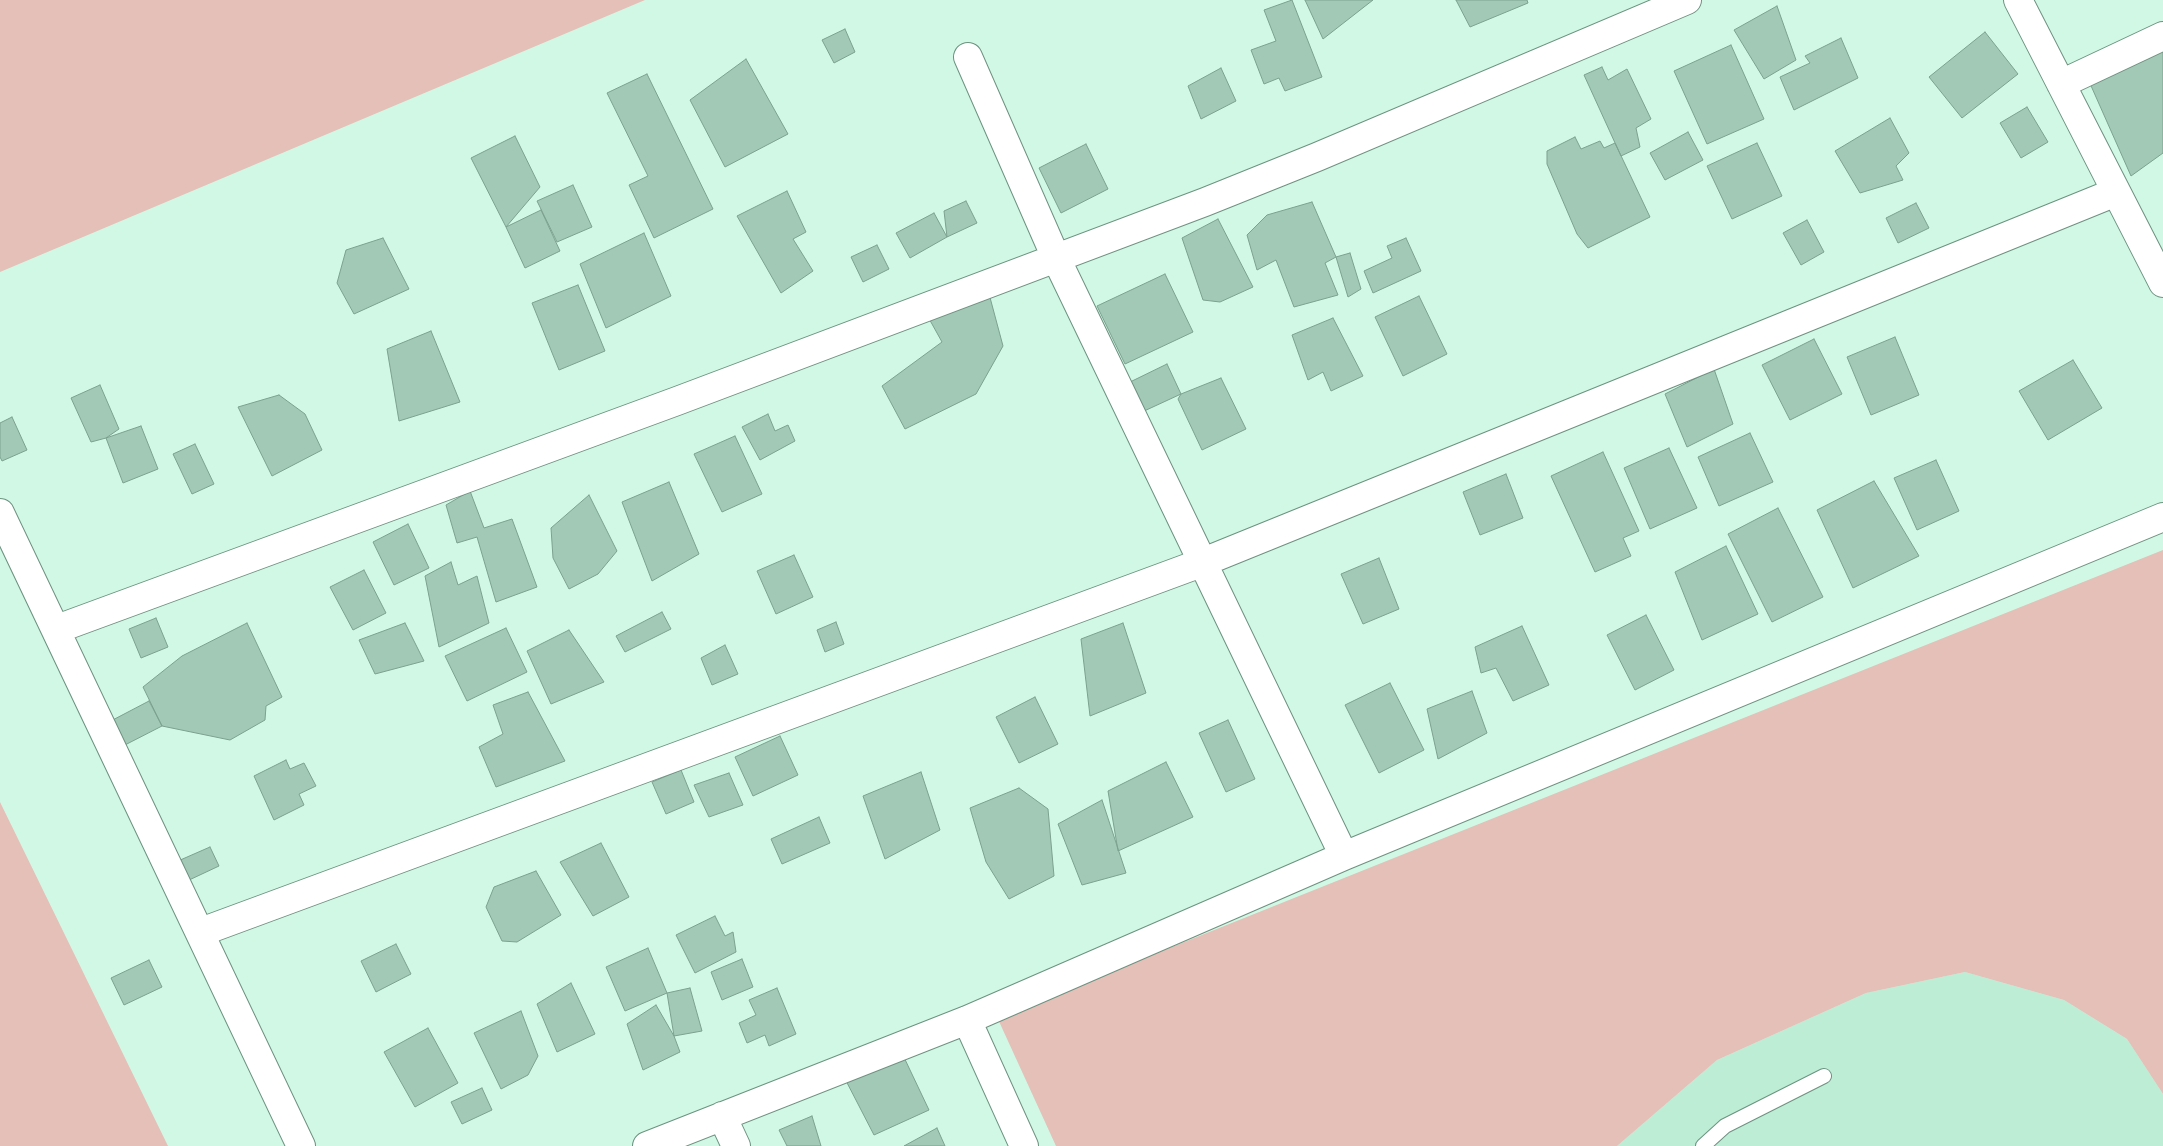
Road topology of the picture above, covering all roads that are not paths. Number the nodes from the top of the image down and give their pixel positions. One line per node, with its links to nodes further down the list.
1 (1687, 0): 7 (street)
2 (2018, 0): 5 (street)
3 (2163, 36): 5 (street)
4 (968, 57): 7 (street)
5 (2061, 84): 6 (street)
6 (2116, 192): 8 (street); 11 (street)
7 (1056, 258): 11 (street); 12 (street)
8 (2163, 283)
9 (0, 513): 12 (street)
10 (2163, 517): 13 (street)
11 (1201, 563): 13 (street); 14 (street)
12 (57, 629): 14 (street)
13 (1344, 856): 15 (street)
14 (201, 932): 18 (street)
15 (967, 1020): 17 (street); 21 (street)
16 (1824, 1076): 22 (lane)
17 (722, 1116): 19 (street); 20 (street)
18 (301, 1146)
19 (647, 1146)
20 (736, 1146)
21 (1024, 1146)
22 (1703, 1146)

